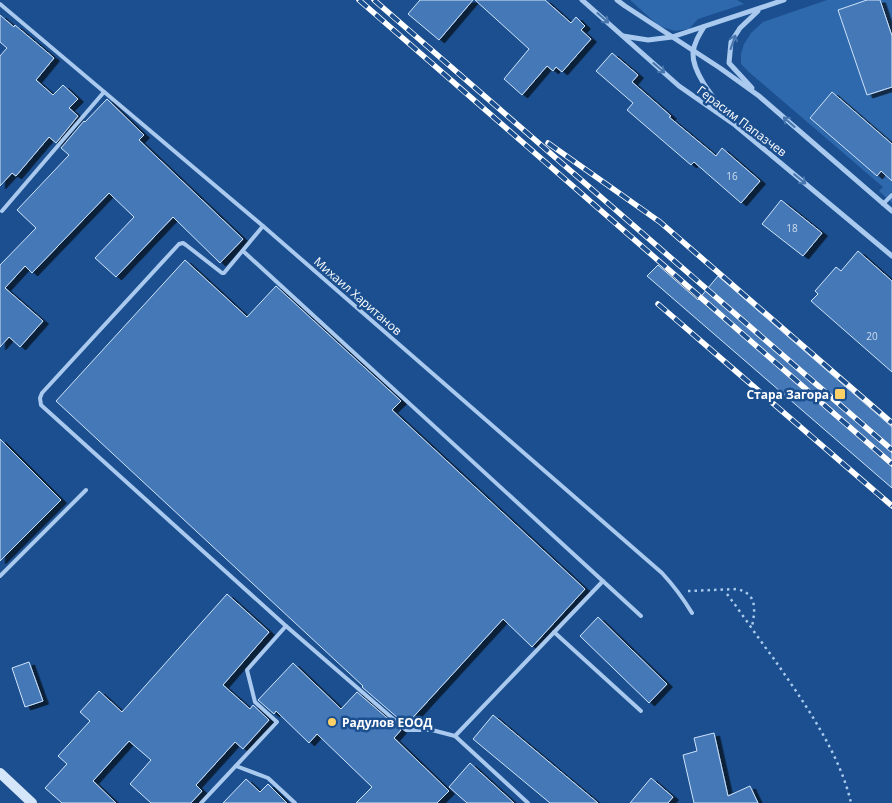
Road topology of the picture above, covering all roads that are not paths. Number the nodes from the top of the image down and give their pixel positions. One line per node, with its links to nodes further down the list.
1 (582, 0): 7 (street, Герасим Папазчев, one-way to 7)
2 (618, 0): 8 (street)
3 (784, 0): 5 (street)
4 (0, 4): 10 (lane, Михаил Хаританов)
5 (761, 8): 6 (street); 11 (street, one-way to 5)
6 (704, 28): 8 (street); 9 (street)
7 (622, 36): 8 (street); 12 (street, Герасим Папазчев, one-way to 12)
8 (672, 37): 9 (street)
9 (693, 51): 11 (street); 12 (street)
10 (104, 92): 15 (lane); 17 (lane, Михаил Хаританов)
11 (759, 96): 14 (street, one-way to 11)
12 (735, 125): 19 (street, Герасим Папазчев, one-way to 19)
13 (892, 194): 14 (lane)
14 (883, 204): 16 (street)
15 (2, 211)
16 (892, 211)
17 (263, 226): 18 (lane); 23 (lane, Михаил Хаританов)
18 (243, 251): 22 (lane); 25 (lane)
19 (892, 256)
20 (86, 490): 21 (lane)
21 (0, 576)
22 (603, 581): 24 (lane); 26 (lane)
23 (692, 613)
24 (641, 616)
25 (286, 626): 28 (lane); 29 (lane)
26 (554, 632): 27 (lane); 28 (lane)
27 (641, 711)
28 (456, 736): 34 (lane)
29 (236, 766): 32 (lane); 33 (lane)
30 (0, 773): 31 (street)
31 (32, 803)
32 (201, 803)
33 (295, 803)
34 (528, 803)

